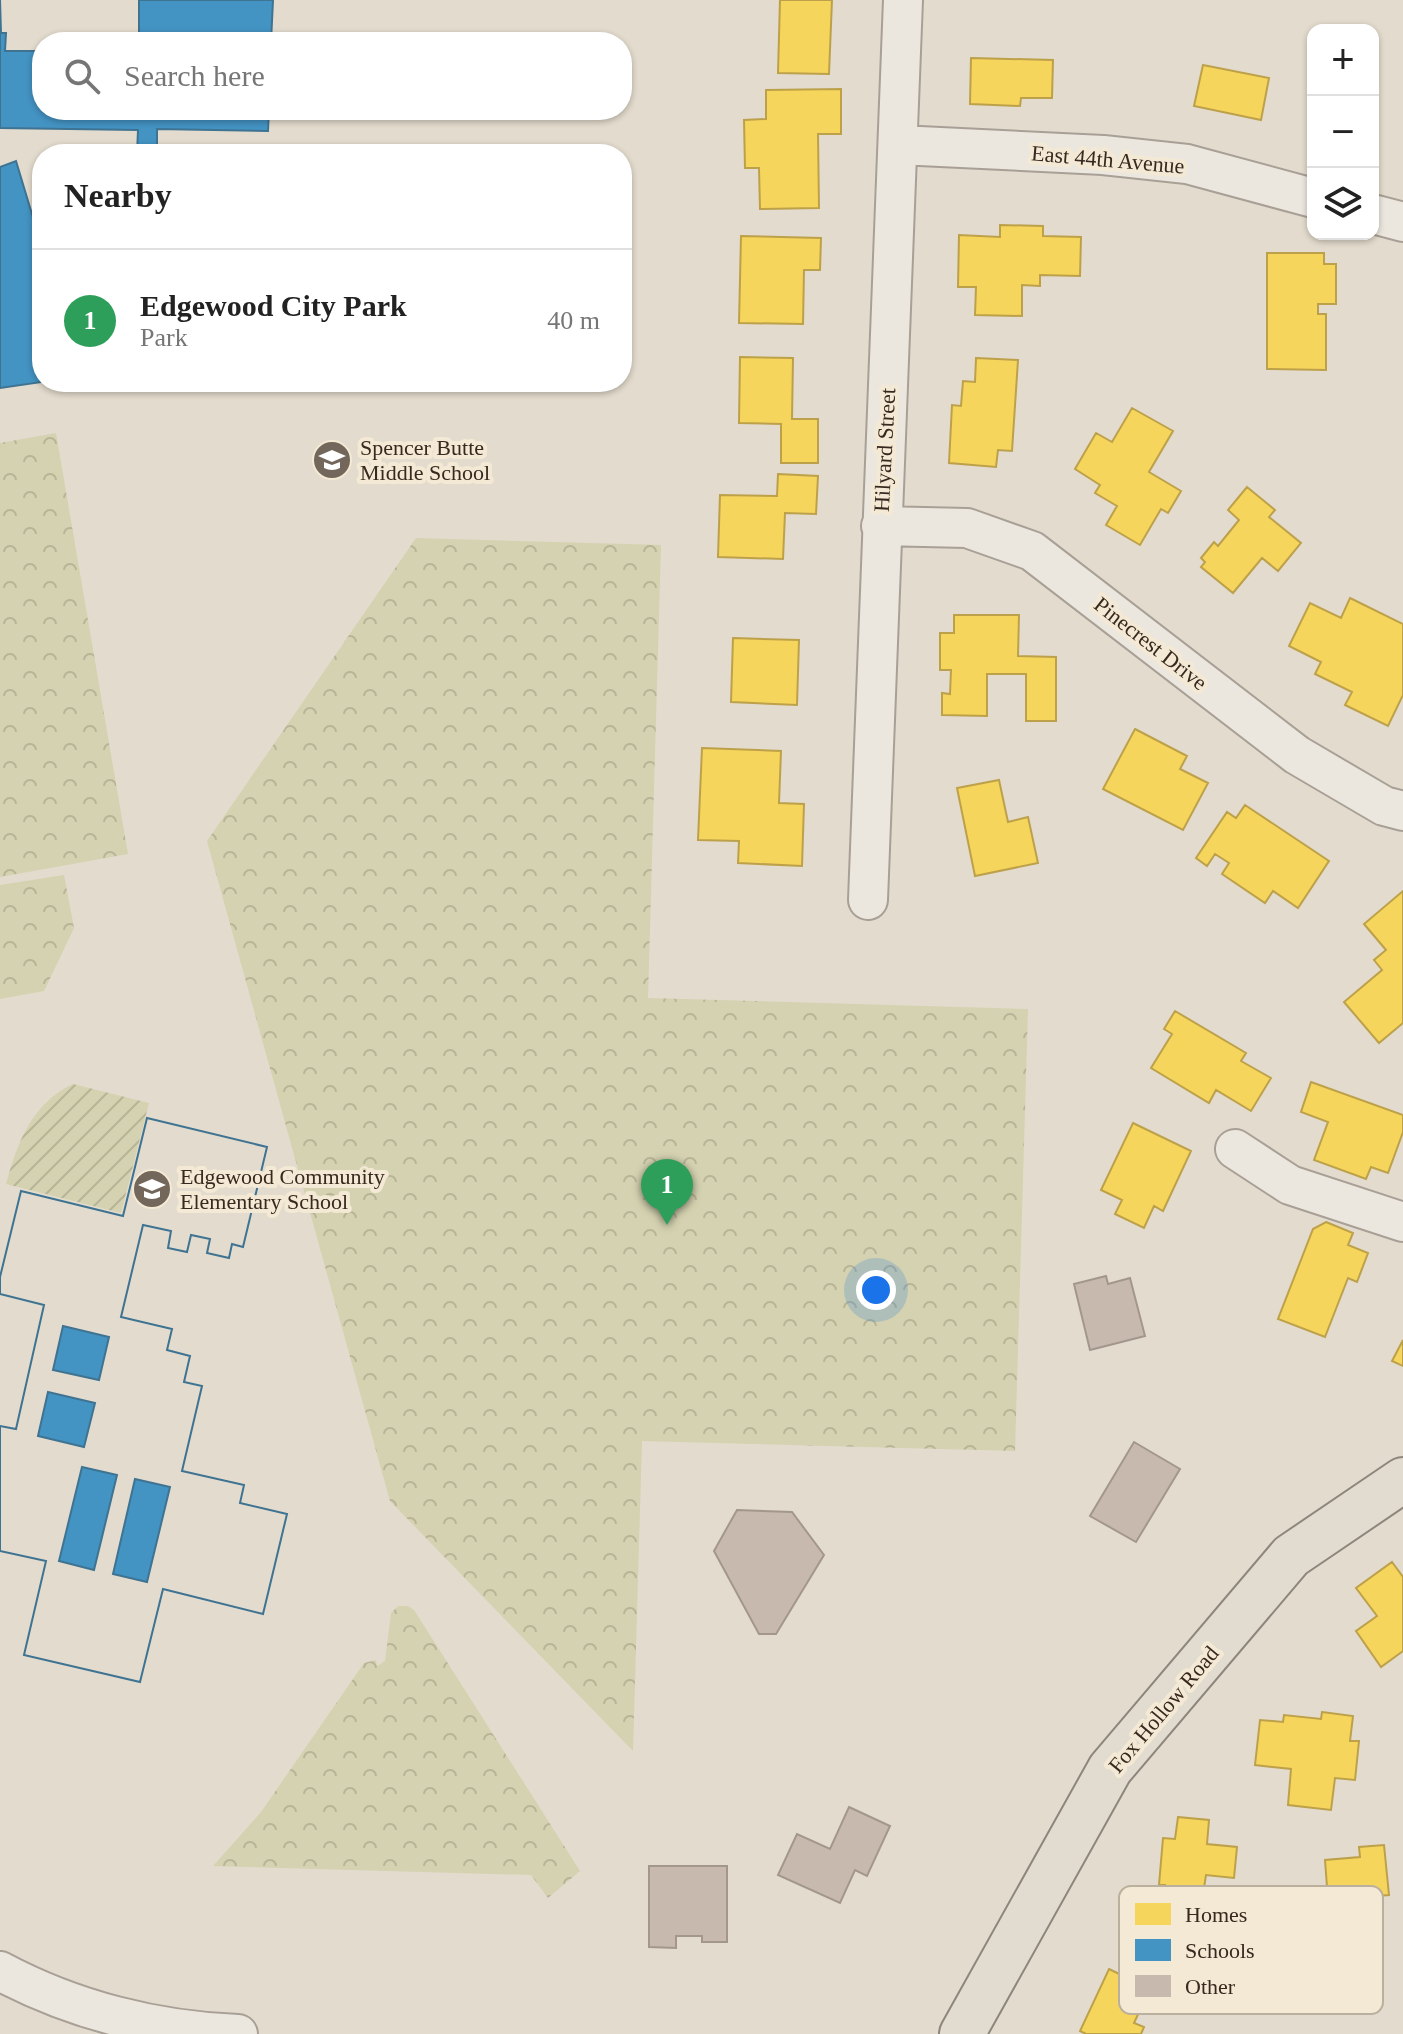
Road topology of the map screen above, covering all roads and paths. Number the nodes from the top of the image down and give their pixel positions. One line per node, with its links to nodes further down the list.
1 (903, 0): 2 (street, Hilyard Street)
2 (899, 145): 3 (street, East 44th Avenue); 6 (street, Hilyard Street)
3 (1307, 196)
4 (1379, 216): 5 (street)
5 (1403, 222)
6 (881, 526): 7 (street, Pinecrest Drive); 8 (street, Hilyard Street)
7 (1403, 811)
8 (868, 900)
9 (1235, 1149): 10 (street)
10 (1403, 1222)
11 (1403, 1480): 14 (main road, Fox Hollow Road)
12 (0, 1971): 13 (street)
13 (238, 2034)
14 (962, 2034)

